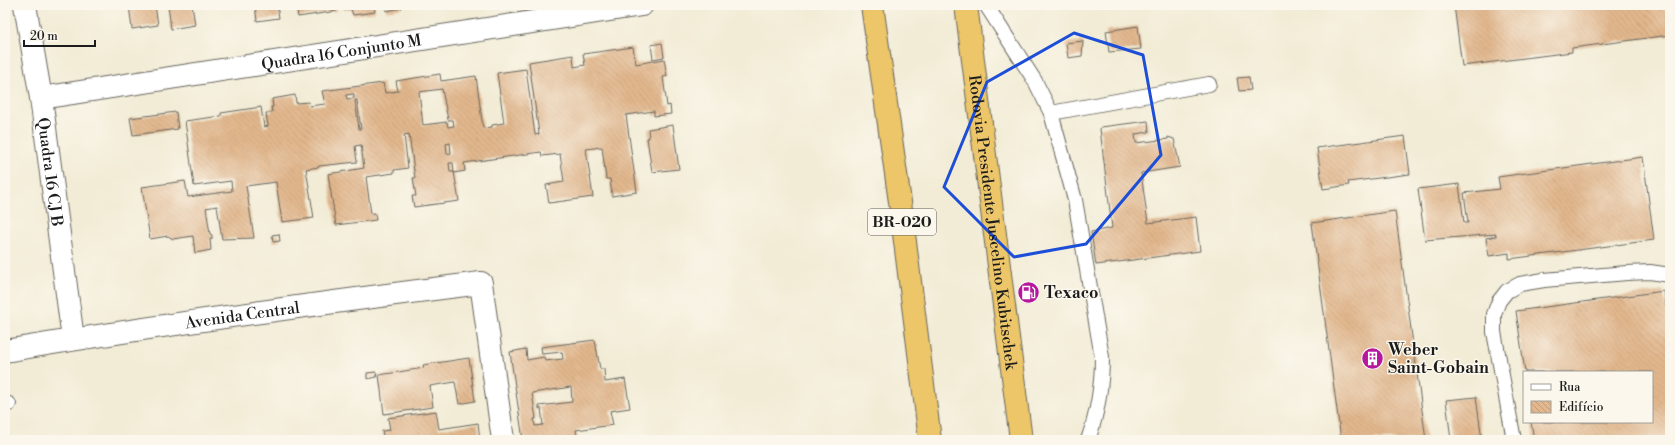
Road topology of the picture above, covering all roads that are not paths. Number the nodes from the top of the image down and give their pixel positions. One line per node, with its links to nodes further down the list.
1 (25, 5): 7 (street, Quadra 16 CJ B)
2 (642, 5): 7 (street, Quadra 16 Conjunto M)
3 (872, 5): 13 (highway, BR-020)
4 (966, 5): 14 (highway, Rodovia Presidente Juscelino Kubitschek)
5 (986, 5): 8 (lane)
6 (1209, 84): 8 (lane)
7 (41, 98): 10 (street, Quadra 16 CJ B)
8 (1051, 113): 15 (lane)
9 (1670, 275): 16 (lane)
10 (73, 339): 11 (street, Avenida Central); 12 (street, Avenida Central)
11 (5, 351)
12 (503, 440)
13 (930, 440)
14 (1021, 440)
15 (1088, 440)
16 (1514, 440)

